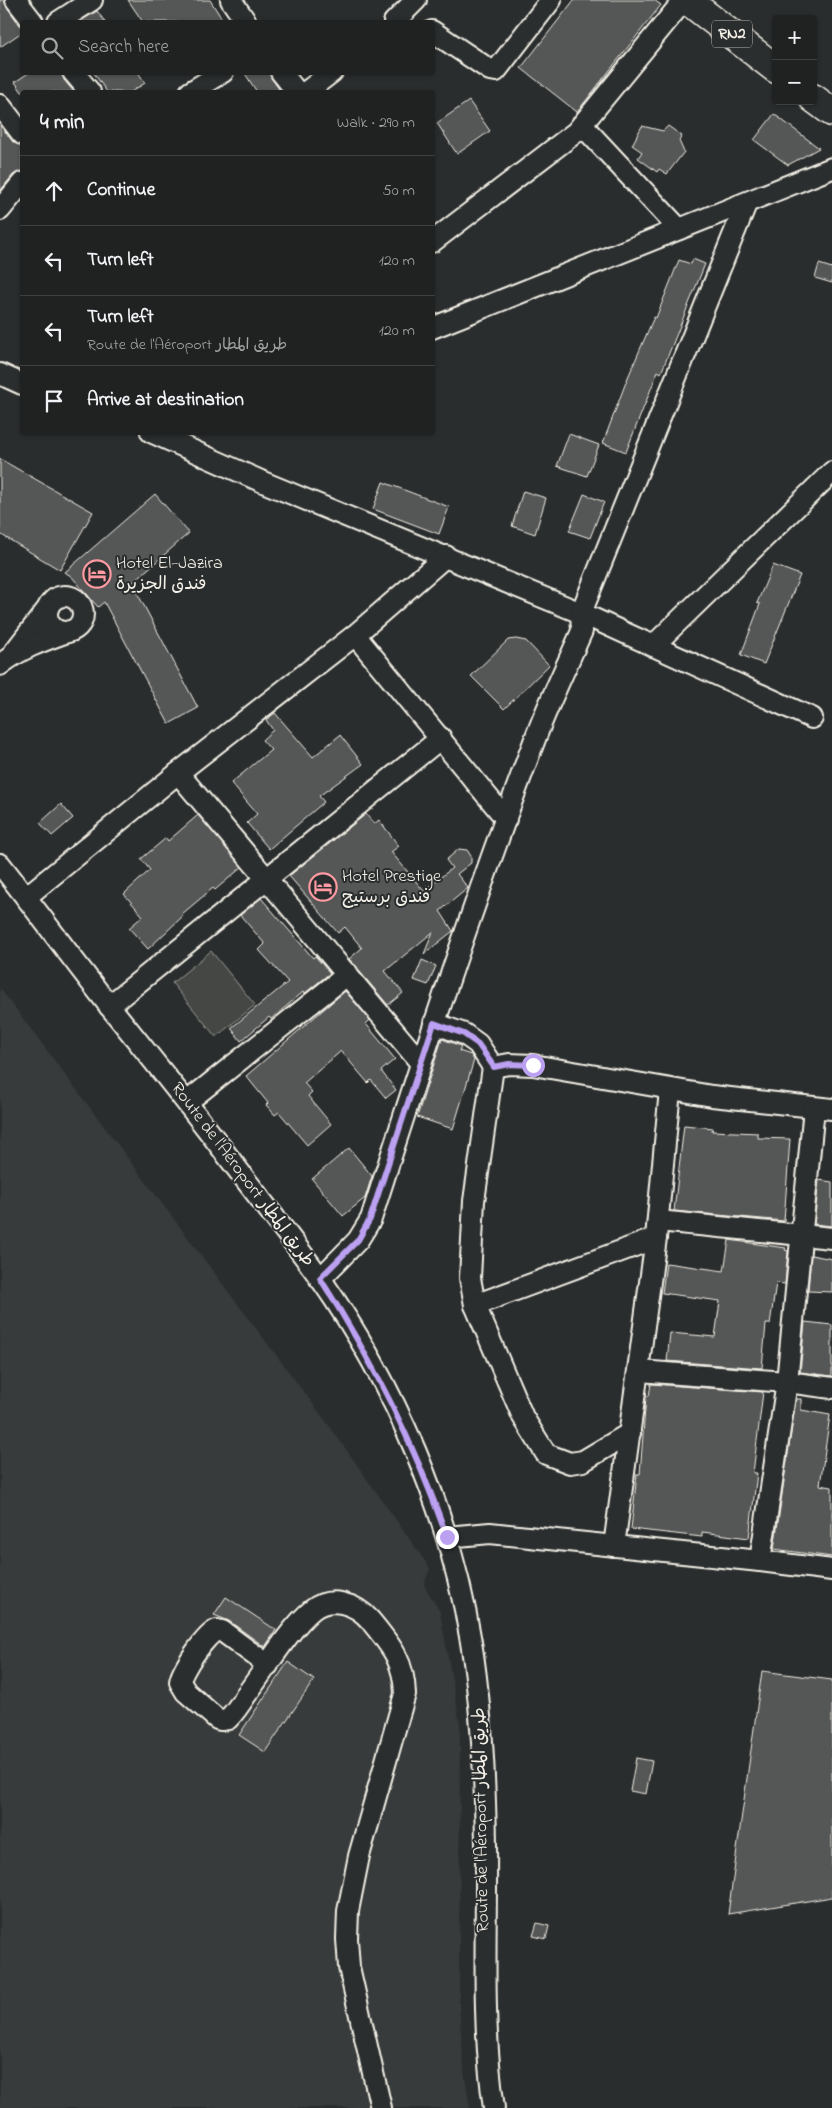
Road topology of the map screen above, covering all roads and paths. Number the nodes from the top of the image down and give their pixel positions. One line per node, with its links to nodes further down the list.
1 (16, 0): 6 (street)
2 (92, 0): 7 (street)
3 (231, 0): 8 (street)
4 (551, 0): 9 (street)
5 (686, 0): 10 (highway, RN2); 22 (street)
6 (31, 20)
7 (61, 20)
8 (245, 20)
9 (435, 33)
10 (772, 66)
11 (76, 75): 15 (street)
12 (218, 75): 16 (street)
13 (283, 75): 17 (street)
14 (328, 75): 18 (street)
15 (88, 90)
16 (193, 90)
17 (294, 90)
18 (309, 90)
19 (817, 101): 21 (highway)
20 (0, 105): 23 (street)
21 (832, 112)
22 (582, 125): 28 (street); 29 (street)
23 (20, 131)
24 (832, 168): 26 (street)
25 (20, 185): 27 (street)
26 (746, 204): 28 (street); 35 (street)
27 (0, 210)
28 (679, 229): 30 (street)
29 (435, 240)
30 (435, 324)
31 (158, 435): 33 (street)
32 (832, 472): 38 (street)
33 (446, 556): 35 (street); 37 (street)
34 (48, 608): 36 (street); 36 (street); 39 (street)
35 (588, 617): 38 (street); 43 (street)
36 (70, 631): 39 (street)
37 (355, 635): 41 (street); 42 (street)
38 (653, 646): 40 (street)
39 (6, 660)
40 (812, 718)
41 (441, 738): 43 (street); 45 (street)
42 (178, 773): 45 (street); 46 (street)
43 (506, 819): 49 (street)
44 (0, 864): 46 (street, Route de l'Aéroport طريق المطار)
45 (268, 878): 47 (street); 48 (street)
46 (26, 897): 48 (street, Route de l'Aéroport طريق المطار)
47 (348, 974): 50 (street); 53 (street)
48 (109, 1006): 53 (street, Route de l'Aéroport طريق المطار)
49 (434, 1023): 50 (street); 51 (street)
50 (420, 1062): 58 (street)
51 (494, 1067): 52 (street); 59 (street)
52 (670, 1090): 54 (street); 55 (street)
53 (187, 1102): 58 (street, Route de l'Aéroport طريق المطار)
54 (823, 1108): 56 (street)
55 (657, 1229): 56 (street); 59 (street); 60 (street)
56 (803, 1234): 57 (street); 61 (street)
57 (832, 1238)
58 (320, 1278): 64 (street, Route de l'Aéroport طريق المطار)
59 (475, 1305): 63 (street)
60 (638, 1371): 61 (street); 63 (street)
61 (787, 1382): 62 (street); 66 (street)
62 (832, 1388)
63 (630, 1433): 65 (street)
64 (447, 1537): 65 (street); 70 (street, Route de l'Aéroport طريق المطار)
65 (614, 1546): 66 (street)
66 (760, 1561): 67 (street)
67 (832, 1570)
68 (268, 1664): 68 (street); 69 (street)
69 (381, 2108)
70 (494, 2108)

